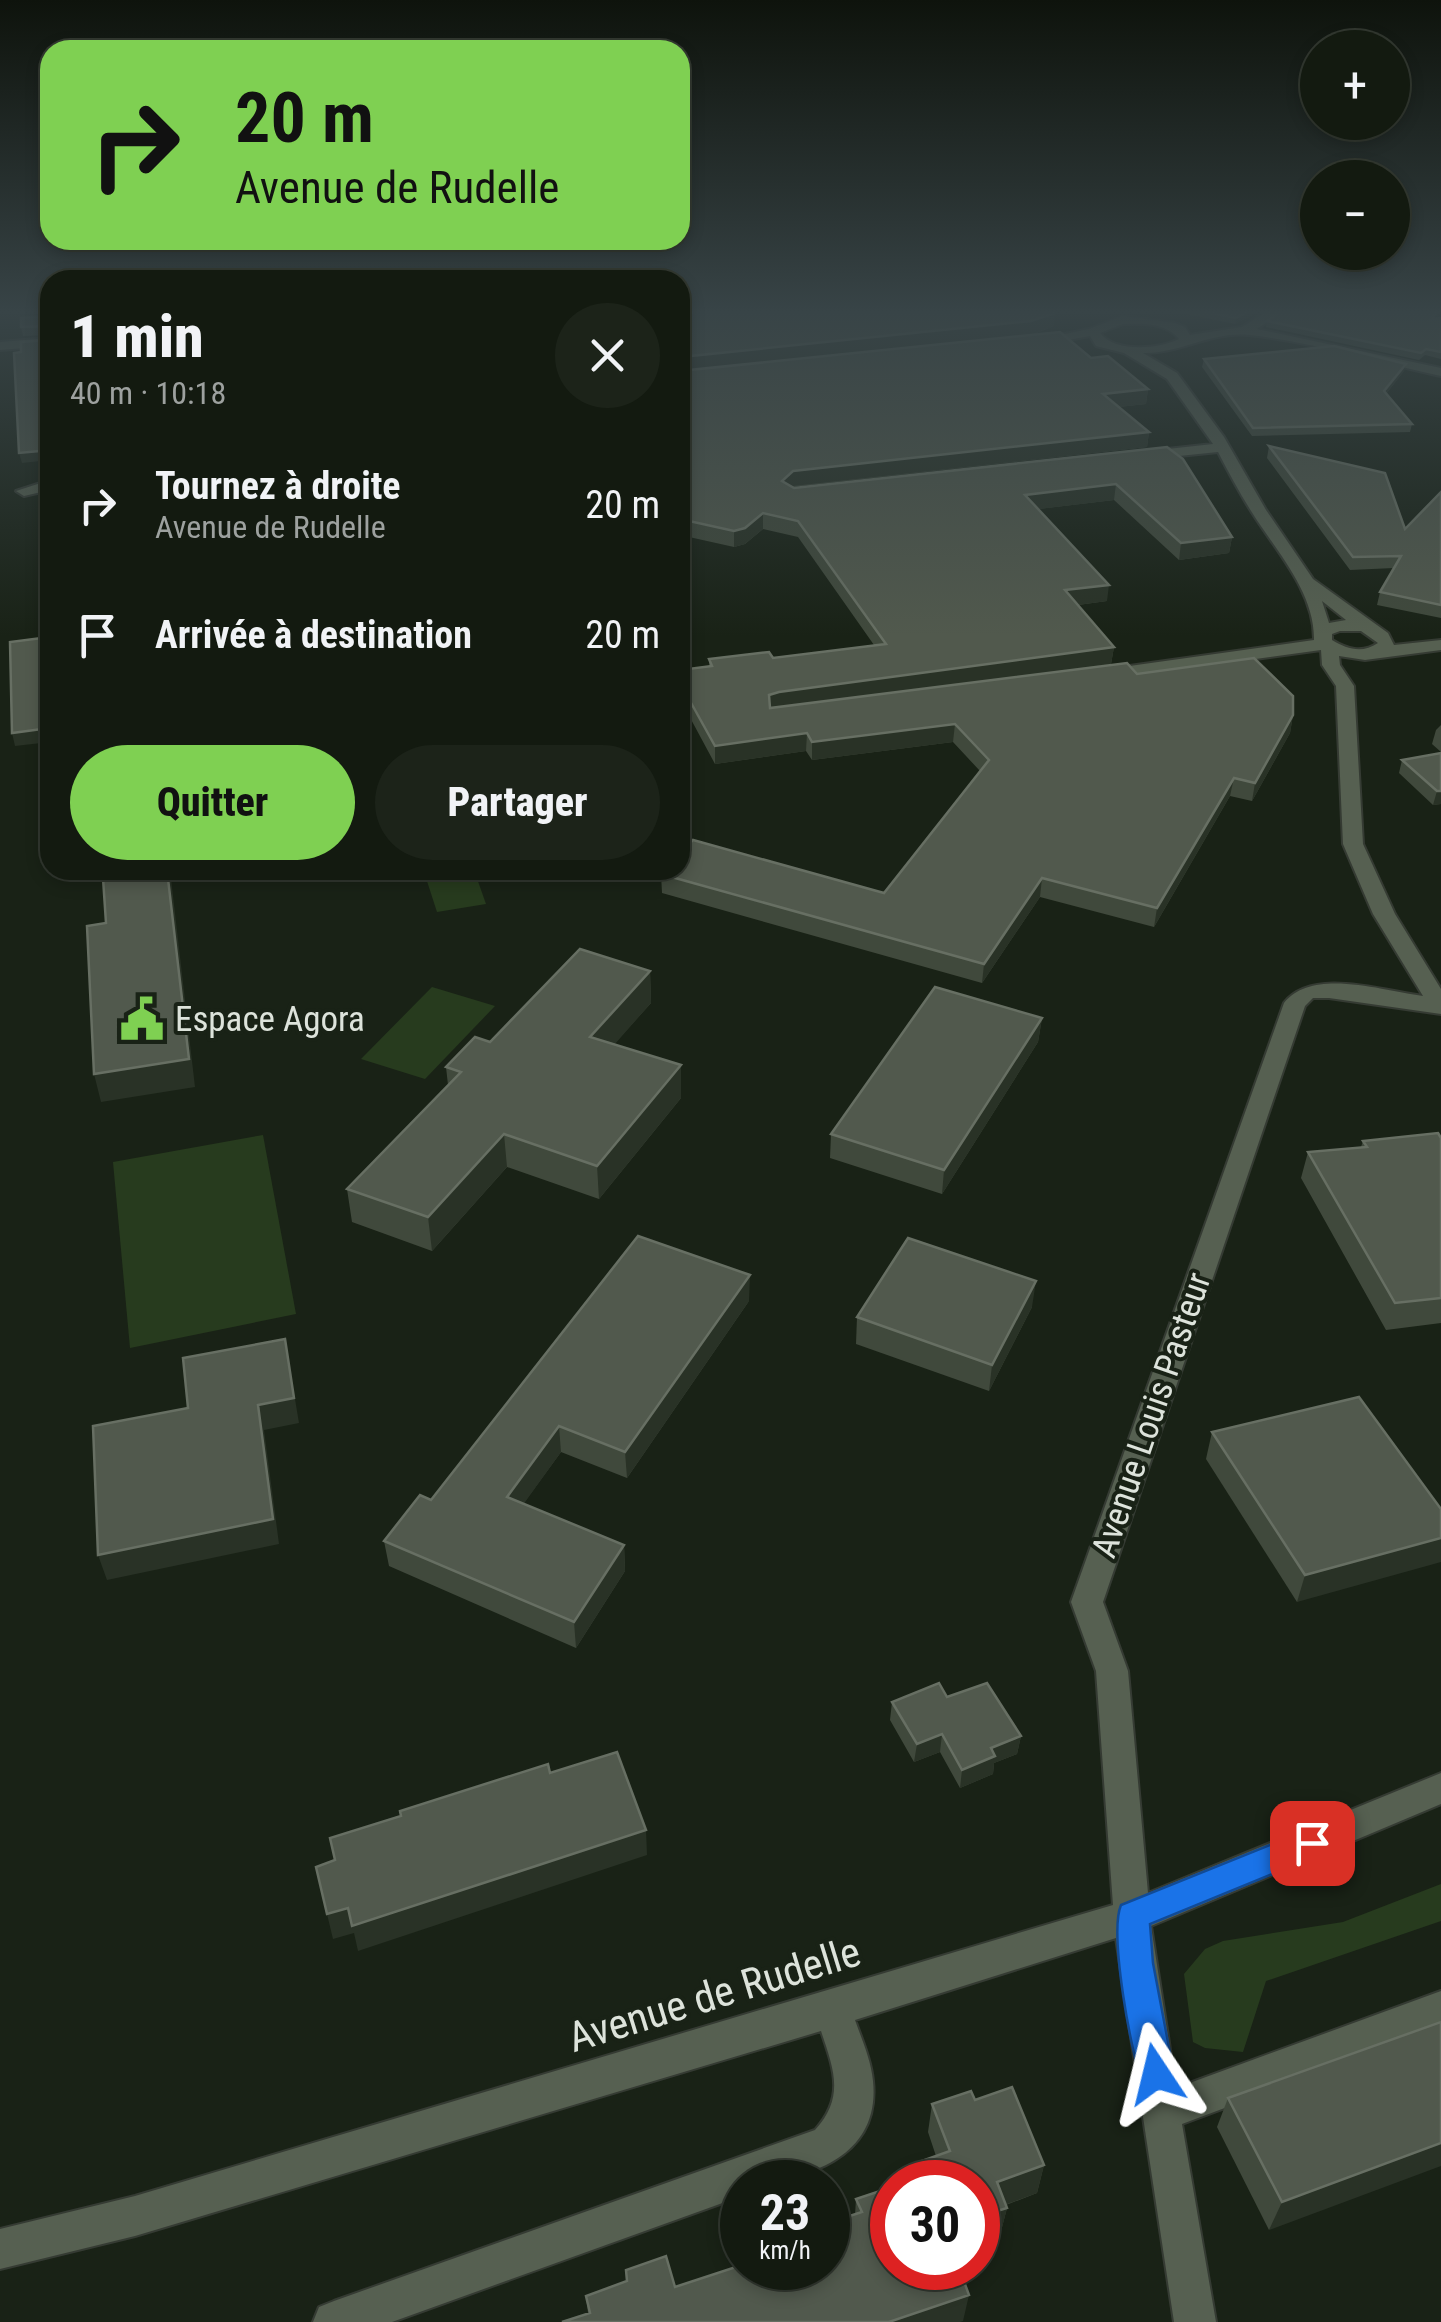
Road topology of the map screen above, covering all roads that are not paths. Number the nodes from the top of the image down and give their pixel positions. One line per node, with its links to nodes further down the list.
1 (1203, 419): 2 (street, Avenue Louis Pasteur)
2 (1222, 447): 3 (street); 6 (street, Avenue Louis Pasteur)
3 (1123, 458)
4 (40, 488): 5 (street)
5 (24, 491)
6 (1307, 582): 7 (street, Avenue Louis Pasteur); 9 (street, Avenue Louis Pasteur)
7 (1372, 630): 8 (street); 9 (street); 11 (street)
8 (1441, 636)
9 (1326, 640): 11 (street); 12 (street); 13 (street, Avenue Louis Pasteur)
10 (1441, 645): 11 (street)
11 (1372, 653): 13 (street)
12 (1074, 678)
13 (1345, 686): 14 (street, Avenue Louis Pasteur)
14 (1440, 1006): 16 (street, Avenue Louis Pasteur)
15 (1441, 1788): 16 (street, Avenue de Rudelle)
16 (1133, 1916): 17 (street, Avenue de Rudelle); 19 (street, Avenue Louis Pasteur)
17 (833, 2009): 20 (street, Avenue de Rudelle); 21 (street)
18 (1441, 2009): 19 (street)
19 (1163, 2112): 22 (street, Avenue Louis Pasteur)
20 (0, 2249)
21 (334, 2322)
22 (1195, 2322)

